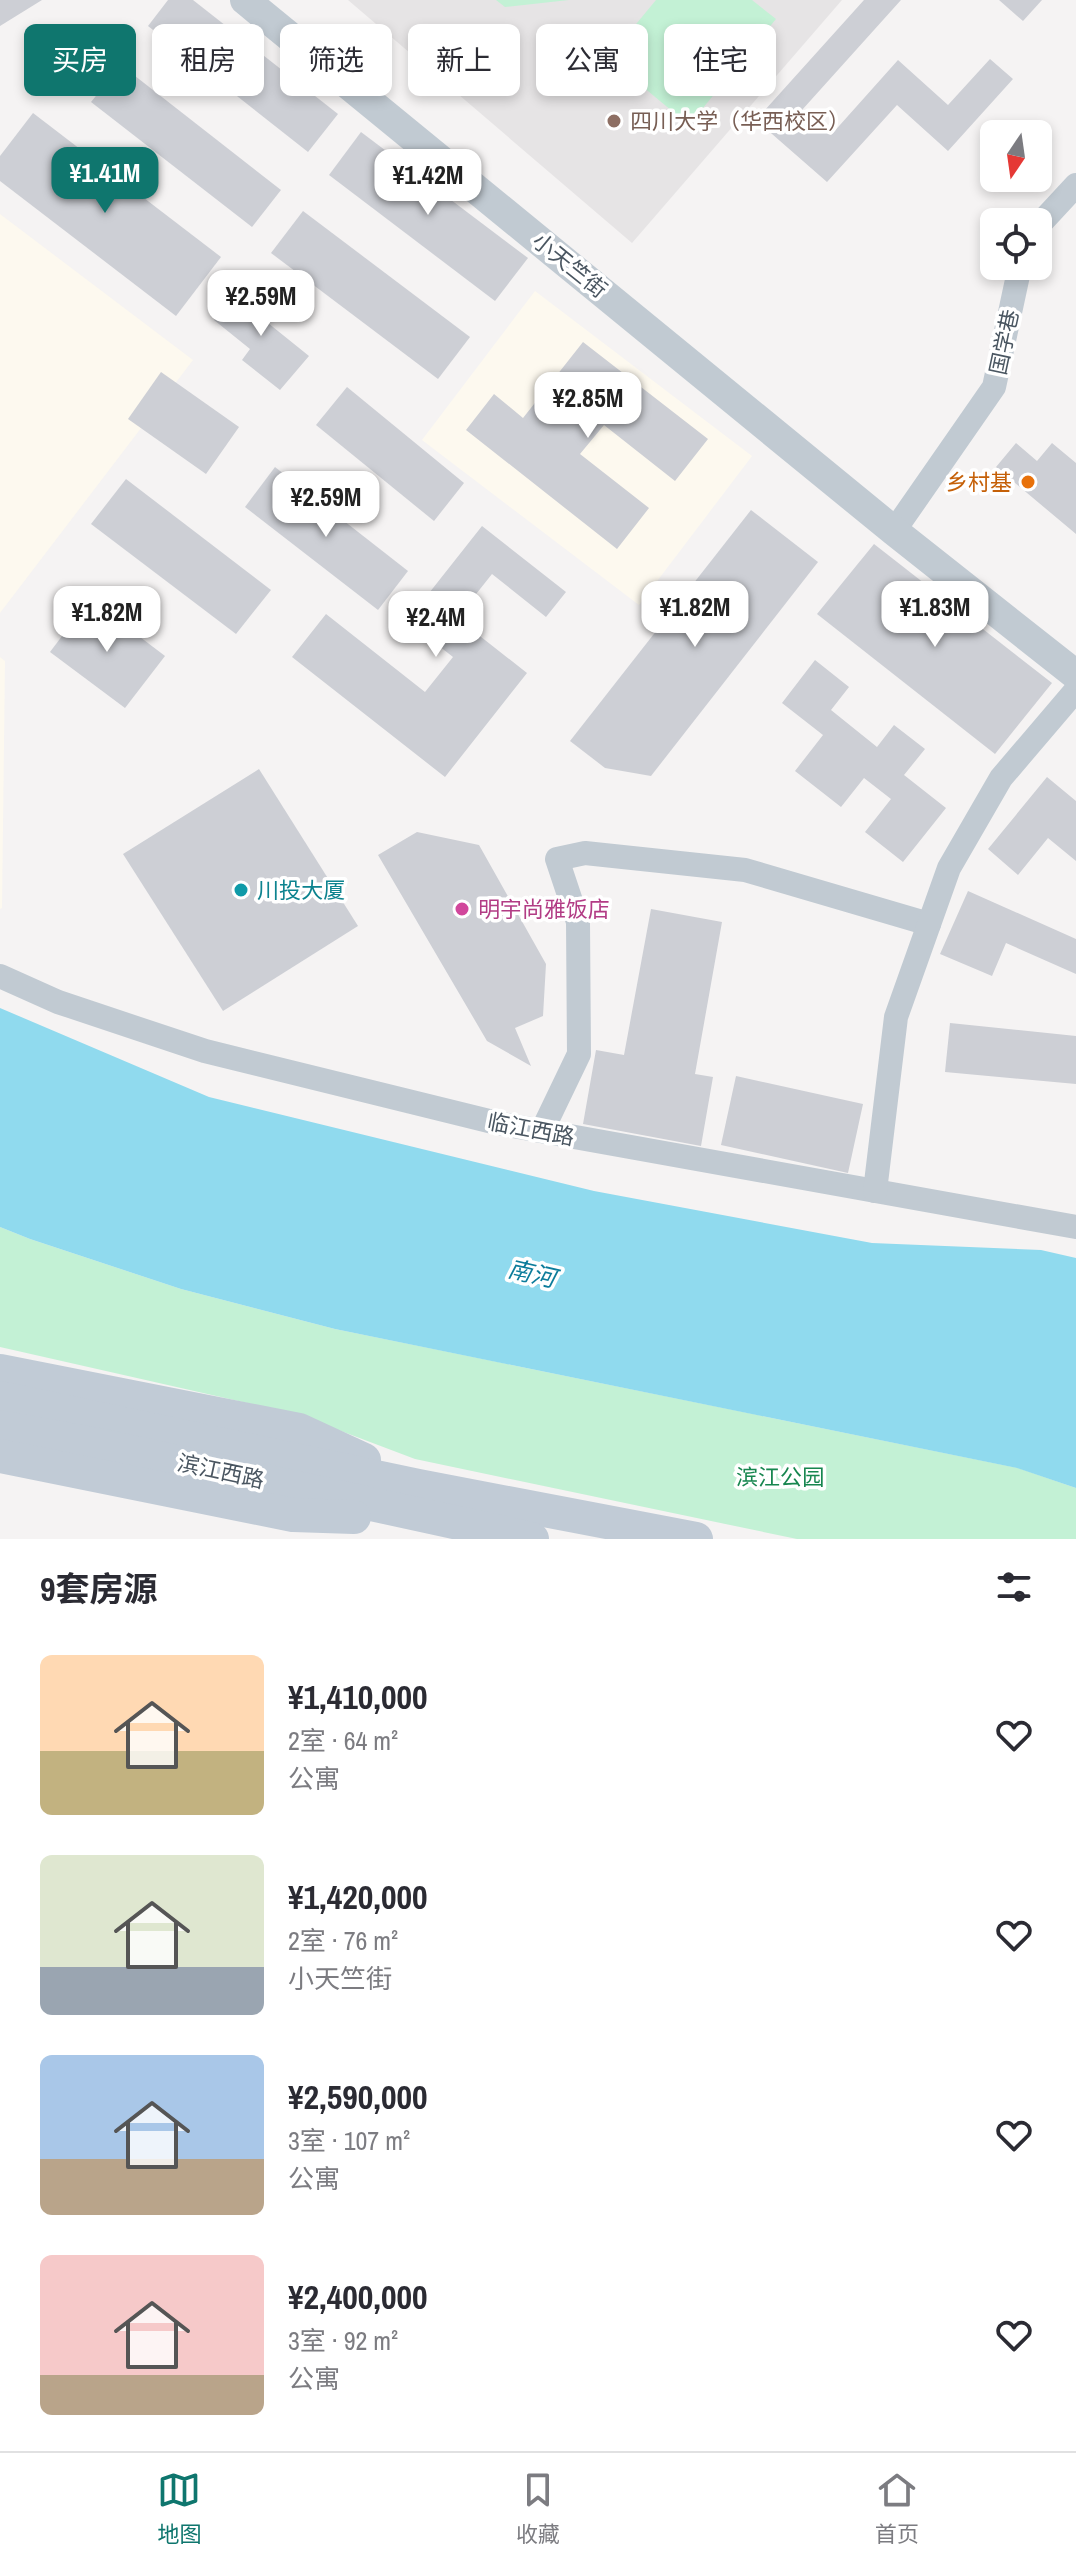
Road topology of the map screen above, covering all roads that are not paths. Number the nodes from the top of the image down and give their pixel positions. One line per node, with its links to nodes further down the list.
1 (245, 0): 5 (street, 小天竺街)
2 (1076, 185): 3 (street)
3 (1052, 211)
4 (1017, 280): 5 (street, 国学巷)
5 (894, 531): 6 (street, 小天竺街)
6 (1076, 675)
7 (1076, 690): 8 (street)
8 (929, 924): 10 (street); 11 (street)
9 (0, 976): 10 (street, 临江西路)
10 (542, 1131): 11 (street, 临江西路)
11 (875, 1191): 12 (street, 临江西路)
12 (1076, 1227)
13 (0, 1371): 17 (main road, 滨江西路)
14 (0, 1398): 17 (main road, 滨江西路)
15 (0, 1427): 18 (main road, 滨江西路)
16 (0, 1456): 18 (main road, 滨江西路)
17 (418, 1486): 20 (main road, 滨江西路)
18 (442, 1520): 19 (main road, 滨江西路)
19 (532, 1539)
20 (696, 1539)

